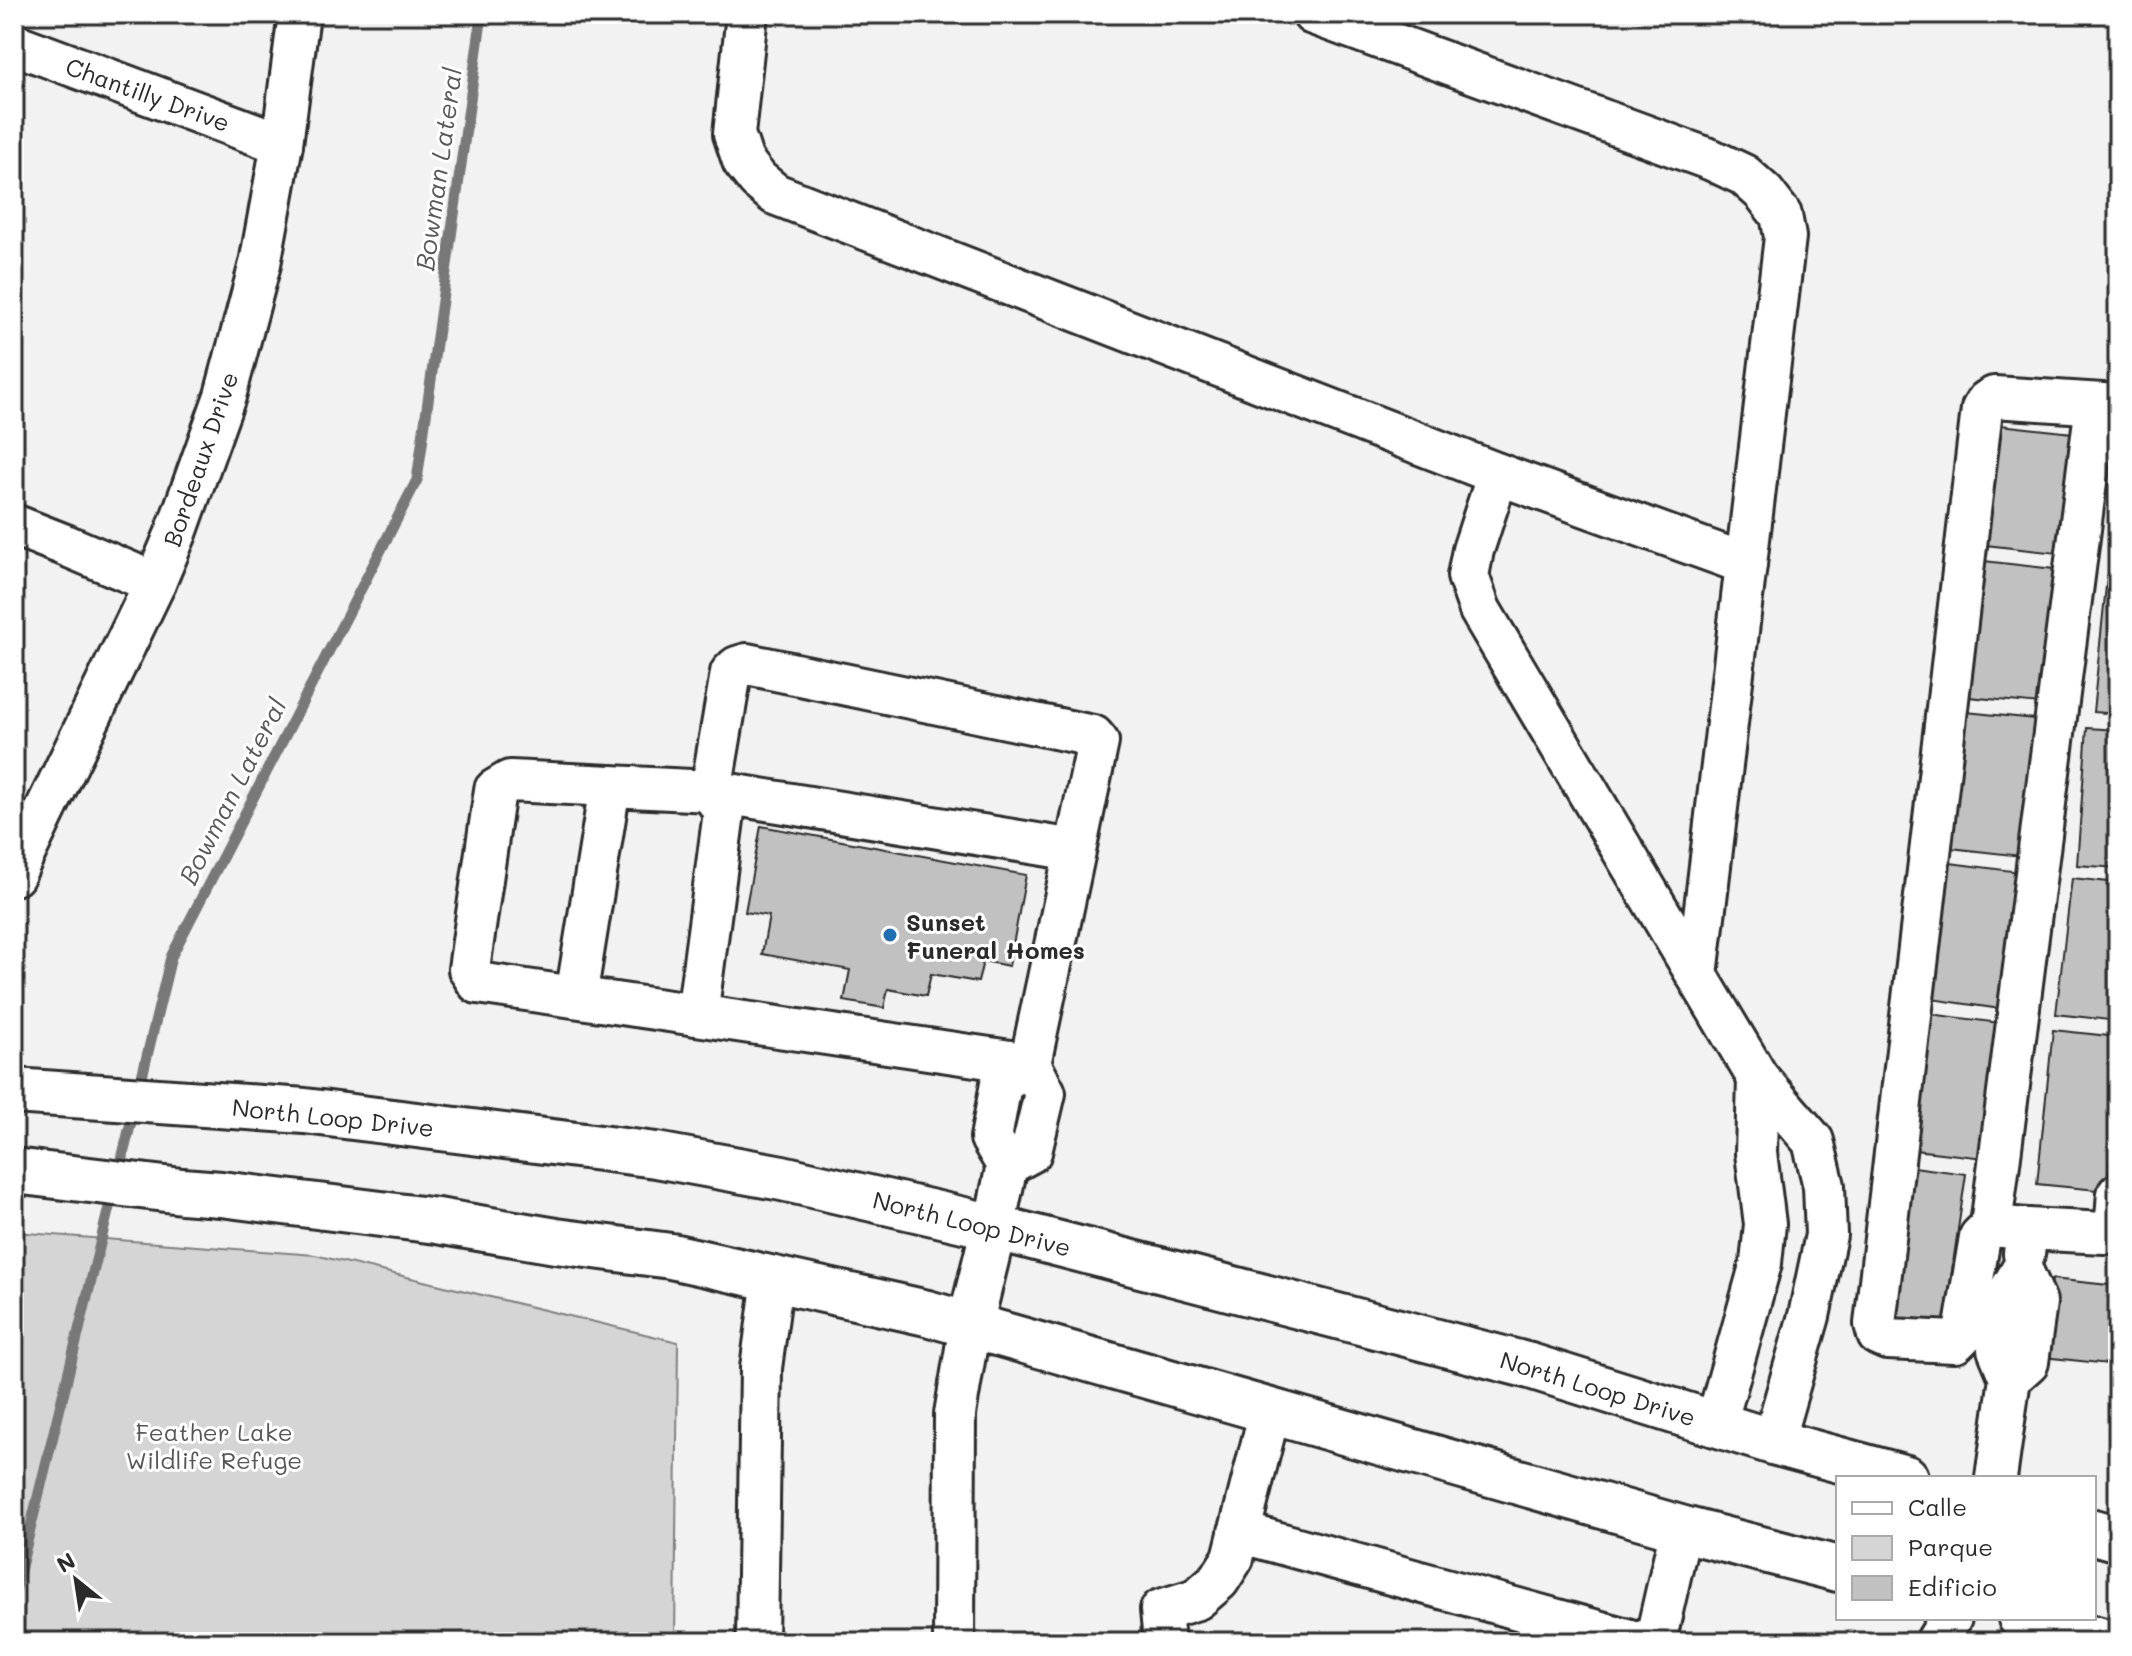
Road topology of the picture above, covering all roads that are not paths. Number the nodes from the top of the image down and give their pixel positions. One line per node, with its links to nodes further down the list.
1 (299, 14): 5 (street, Bordeaux Drive)
2 (747, 14): 7 (street)
3 (1313, 14): 9 (street)
4 (14, 44): 5 (street, Chantilly Drive)
5 (282, 144): 10 (street, Bordeaux Drive)
6 (2107, 404): 24 (street); 24 (street)
7 (1498, 474): 9 (street); 15 (street)
8 (14, 525): 10 (street)
9 (1746, 564): 15 (street)
10 (155, 583): 14 (street, Bordeaux Drive)
11 (610, 786): 12 (street); 16 (street); 16 (street)
12 (711, 791): 13 (street); 13 (street); 17 (street)
13 (1074, 850): 18 (street)
14 (14, 875)
15 (1697, 975): 19 (street)
16 (576, 997): 17 (street)
17 (697, 1015): 18 (street)
18 (1030, 1064): 23 (street)
19 (1758, 1078): 28 (street); 29 (street)
20 (14, 1091): 23 (main road, North Loop Drive)
21 (14, 1171): 25 (main road)
22 (2118, 1194): 24 (street)
23 (994, 1227): 26 (main road); 28 (main road, North Loop Drive)
24 (2009, 1227): 31 (street)
25 (773, 1279): 26 (main road); 39 (street)
26 (970, 1325): 27 (main road); 40 (street)
27 (1270, 1411): 32 (main road); 33 (street)
28 (1716, 1424): 29 (main road, North Loop Drive)
29 (1773, 1442): 30 (main road, North Loop Drive)
30 (1899, 1476)
31 (1996, 1476)
32 (1681, 1528): 36 (main road); 43 (street)
33 (1239, 1532): 41 (street); 42 (street)
34 (2096, 1533): 35 (main road)
35 (2118, 1539)
36 (1836, 1568)
37 (1950, 1620): 44 (street)
38 (2028, 1620): 45 (main road)
39 (757, 1642)
40 (954, 1642)
41 (1164, 1642)
42 (1637, 1642)
43 (1655, 1642)
44 (1936, 1642)
45 (2107, 1642)

